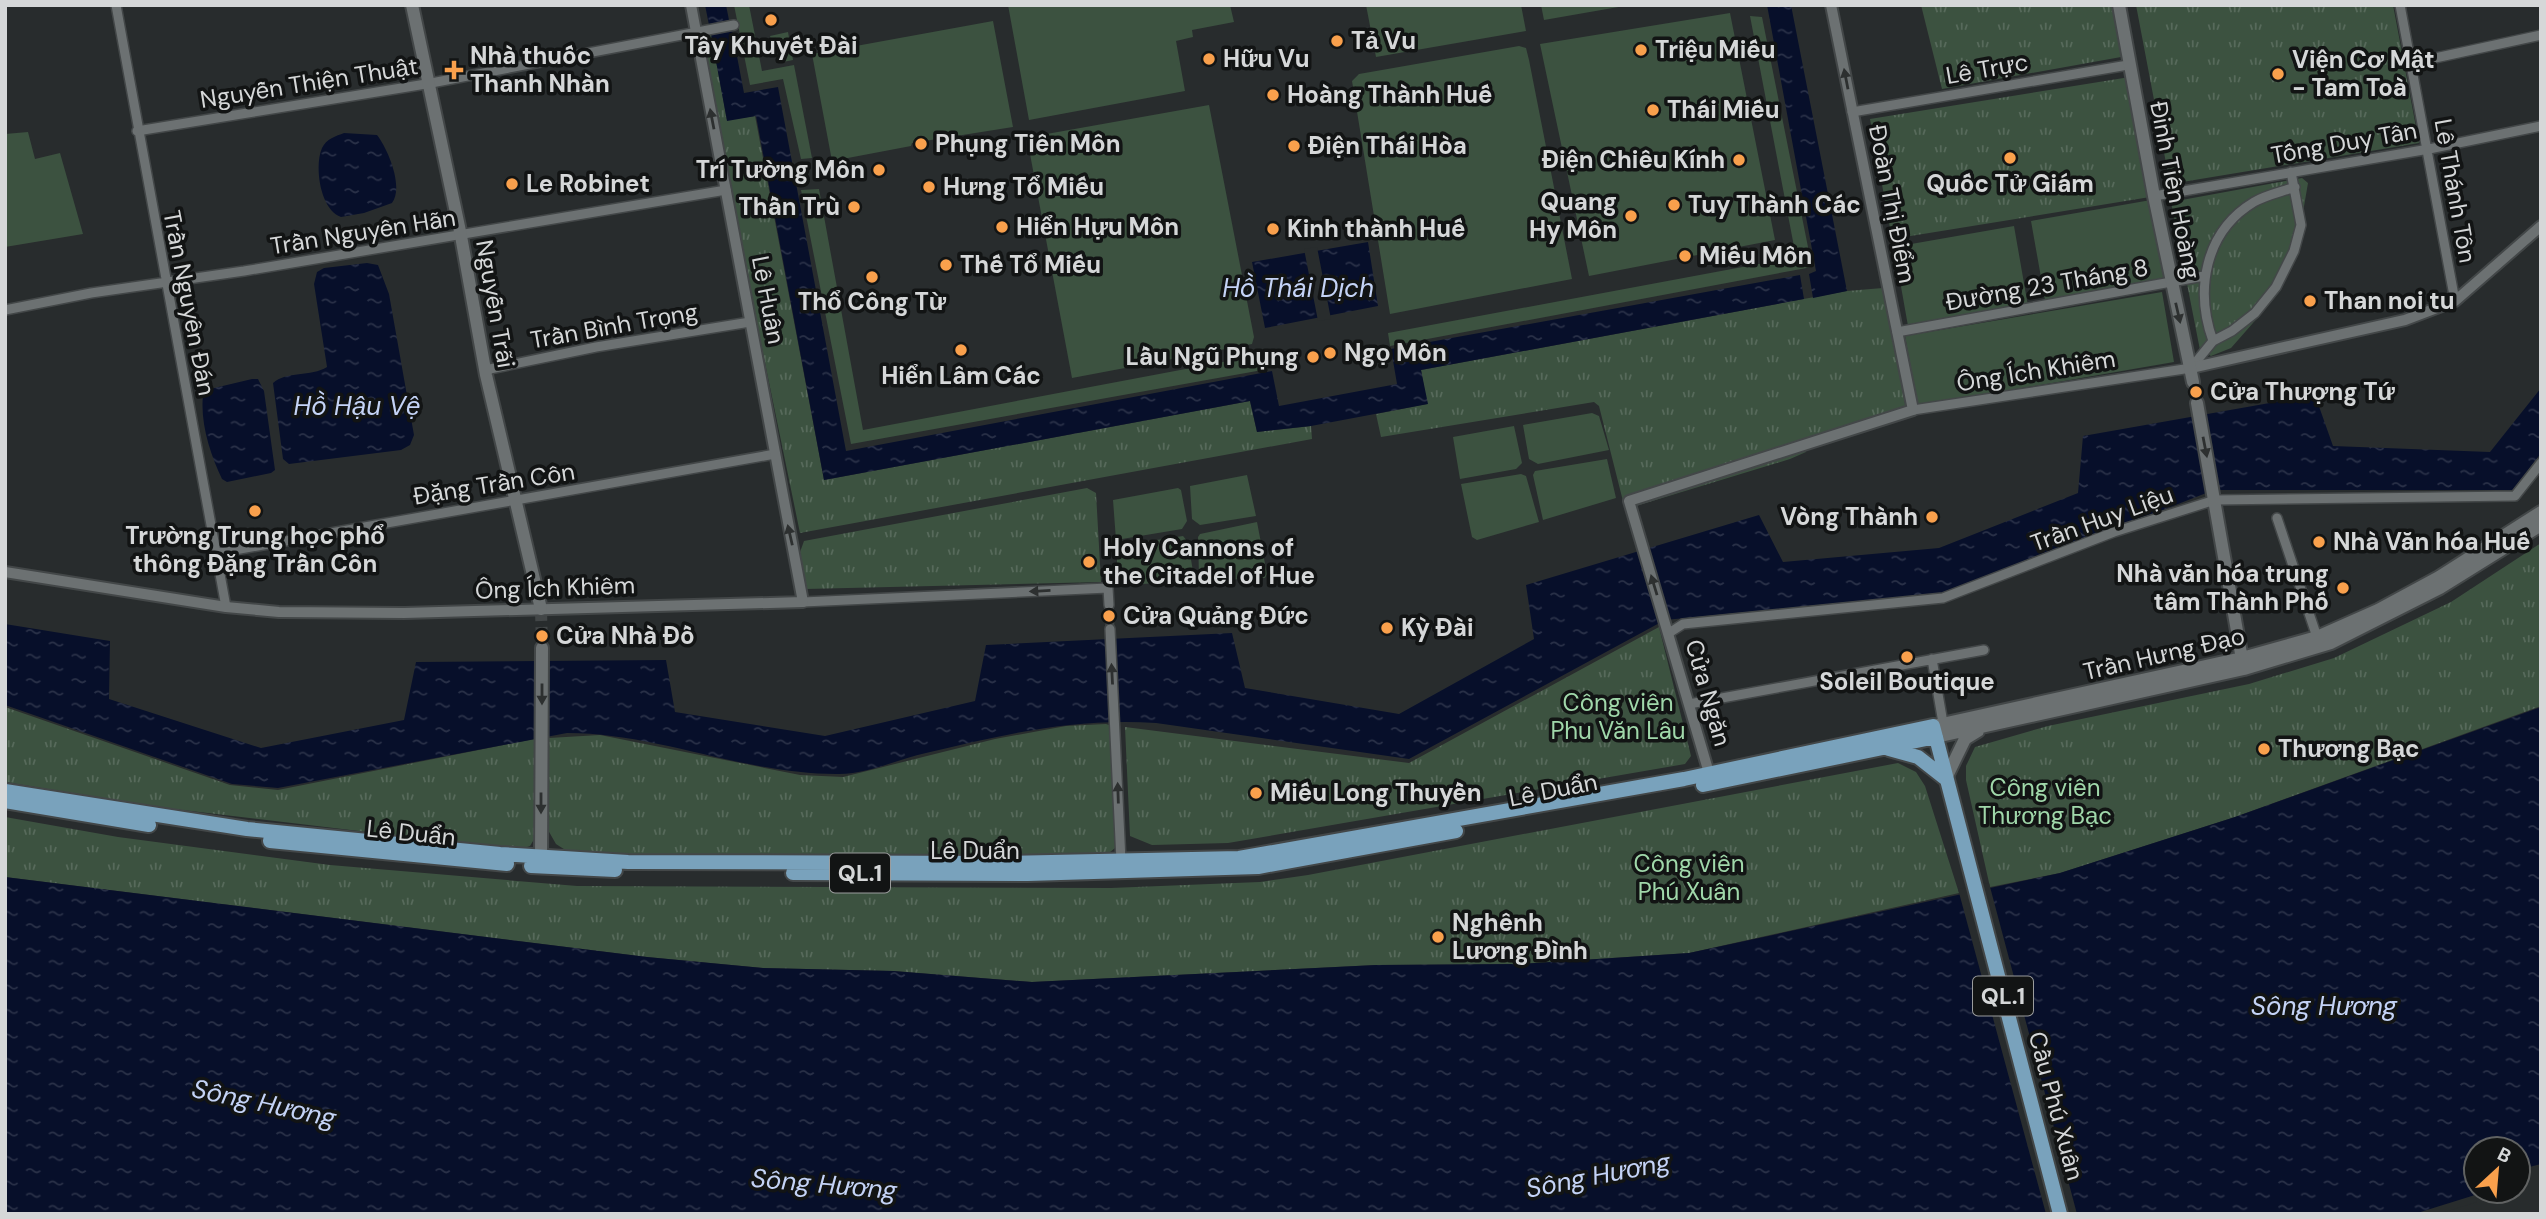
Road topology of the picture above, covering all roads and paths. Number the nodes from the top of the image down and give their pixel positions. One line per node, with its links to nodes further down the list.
1 (116, 5): 15 (street, Trần Nguyên Đán)
2 (412, 5): 12 (main road, Nguyễn Trãi)
3 (691, 5): 8 (street, Lê Huân)
4 (1831, 5): 13 (street, Đoàn Thị Điểm, one-way to 4)
5 (2119, 5): 11 (main road, Đinh Tiên Hoàng)
6 (2400, 5): 10 (street, Lê Thánh Tôn)
7 (734, 25): 8 (street, Nguyễn Thiện Thuật)
8 (695, 33): 12 (street, Nguyễn Thiện Thuật); 19 (street, Lê Huân, one-way to 8)
9 (2541, 35): 10 (street)
10 (2412, 63): 16 (street, Lê Thánh Tôn)
11 (2129, 65): 13 (street, Lê Trực); 20 (main road, Đinh Tiên Hoàng)
12 (426, 84): 15 (street, Nguyễn Thiện Thuật); 22 (main road, Nguyễn Trãi)
13 (1852, 112): 29 (street, Đoàn Thị Điểm)
14 (2541, 126): 16 (street, Tống Duy Tân)
15 (137, 131): 24 (street, Trần Nguyên Đán)
16 (2429, 149): 17 (street, Tống Duy Tân); 26 (street, Lê Thánh Tôn)
17 (2291, 172): 18 (street); 20 (street, Tống Duy Tân)
18 (2295, 187): 23 (street); 30 (street)
19 (726, 190): 22 (street, Trần Nguyên Hãn); 28 (street, Lê Huân)
20 (2154, 196): 25 (main road, Đinh Tiên Hoàng)
21 (2541, 226): 26 (street)
22 (461, 236): 24 (street, Trần Nguyên Hãn); 32 (main road, Nguyễn Trãi)
23 (2204, 276): 25 (street, Đường 23 Tháng 8); 30 (street)
24 (165, 281): 27 (street, Trần Nguyên Hãn); 44 (street, Trần Nguyên Đán)
25 (2171, 282): 29 (street, Đường 23 Tháng 8); 31 (main road, Đinh Tiên Hoàng, one-way to 31)
26 (2455, 301): 31 (street, Ông Ích Khiêm)
27 (5, 310)
28 (750, 321): 32 (street, Trần Bình Trọng); 36 (street, Lê Huân)
29 (1897, 332): 35 (street, Đoàn Thị Điểm)
30 (2213, 341): 31 (street)
31 (2190, 368): 33 (main road, Đinh Tiên Hoàng); 35 (street, Ông Ích Khiêm)
32 (485, 370): 39 (main road, Nguyễn Trãi)
33 (2193, 382)
34 (2197, 403): 38 (main road, one-way to 38)
35 (1913, 410): 43 (street, Ông Ích Khiêm)
36 (775, 454): 39 (street, Đặng Trần Côn); 46 (street, Lê Huân, one-way to 36)
37 (2541, 463): 38 (street, Trần Huy Liệu)
38 (2214, 495): 51 (street, Trần Huy Liệu); 56 (main road)
39 (513, 500): 44 (street, Đặng Trần Côn); 49 (main road, Nguyễn Trãi)
40 (2541, 512): 52 (main road, Trần Hưng Đạo)
41 (2277, 518): 52 (street)
42 (2541, 524): 56 (main road, Trần Hưng Đạo)
43 (1642, 546): 51 (street, Cửa Ngăn, one-way to 43)
44 (218, 553): 48 (street, Trần Nguyên Đán)
45 (5, 572): 48 (street, Ông Ích Khiêm)
46 (803, 602): 47 (street, Ông Ích Khiêm, one-way to 46); 49 (street, Ông Ích Khiêm)
47 (1109, 606)
48 (226, 607): 49 (street, Ông Ích Khiêm)
49 (541, 609)
50 (1110, 629): 66 (street, one-way to 50)
51 (1668, 629): 57 (street, Cửa Ngăn)
52 (2317, 637): 56 (main road, Trần Hưng Đạo)
53 (542, 648): 65 (main road, one-way to 65)
54 (1984, 650): 55 (street)
55 (1932, 659): 57 (street); 59 (street)
56 (2243, 664): 58 (main road, Trần Hưng Đạo); 59 (main road, Trần Hưng Đạo)
57 (1689, 704): 61 (street, Cửa Ngăn)
58 (1986, 726): 59 (main road, Trần Hưng Đạo); 62 (main road)
59 (1937, 729): 60 (main road, Lê Duẩn / QL.1); 61 (main road, Lê Duẩn / QL.1); 62 (main road, Cầu Phú Xuân / QL.1)
60 (1875, 748): 61 (main road, Lê Duẩn / QL.1); 62 (main road, QL.1)
61 (1710, 778): 66 (main road, Lê Duẩn / QL.1)
62 (1946, 779): 67 (main road, Cầu Phú Xuân / QL.1)
63 (5, 791): 65 (main road, Lê Duẩn / QL.1)
64 (5, 801): 65 (main road, Lê Duẩn / QL.1)
65 (541, 861): 66 (main road, Lê Duẩn / QL.1)
66 (1121, 866)
67 (2060, 1214)

